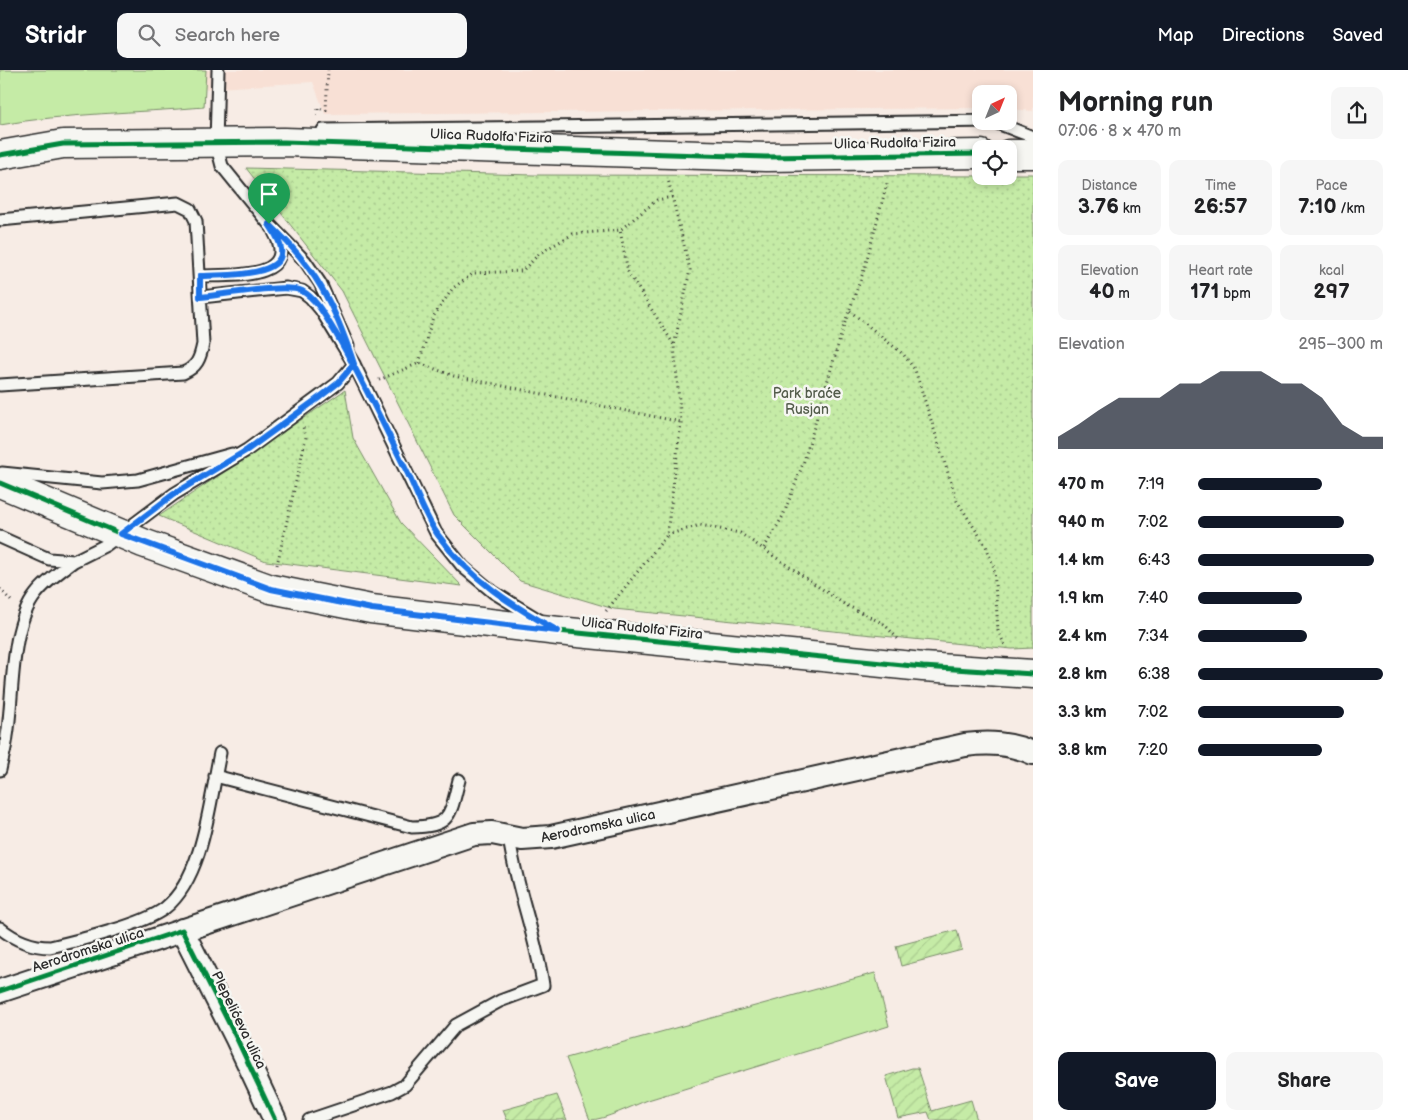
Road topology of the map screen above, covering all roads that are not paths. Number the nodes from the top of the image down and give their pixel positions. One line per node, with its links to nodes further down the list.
1 (218, 70): 4 (lane)
2 (1033, 136): 3 (lane)
3 (284, 142): 4 (street, Ulica Rudolfa Fizira); 5 (street, Ulica Rudolfa Fizira)
4 (216, 144): 8 (street, Ulica Rudolfa Fizira); 10 (lane)
5 (972, 154)
6 (1017, 154): 7 (street)
7 (1033, 154)
8 (0, 156)
9 (0, 220): 11 (lane)
10 (269, 224): 11 (lane); 13 (lane)
11 (200, 276): 12 (lane)
12 (200, 297): 13 (lane); 14 (lane)
13 (354, 364): 15 (lane); 21 (lane)
14 (0, 385)
15 (247, 450): 16 (lane); 18 (lane)
16 (0, 473)
17 (0, 483): 18 (street, Ulica Rudolfa Fizira)
18 (121, 534): 20 (lane); 21 (street, Ulica Rudolfa Fizira)
19 (0, 537): 20 (lane)
20 (74, 561): 25 (lane)
21 (558, 631): 22 (street, Ulica Rudolfa Fizira)
22 (1027, 674)
23 (220, 753): 26 (lane)
24 (1033, 753): 28 (street, Aerodromska ulica)
25 (0, 770)
26 (215, 776): 27 (lane); 29 (lane)
27 (459, 780)
28 (509, 837): 30 (street, Aerodromska ulica); 33 (lane)
29 (0, 928)
30 (182, 930): 31 (street, Aerodromska ulica); 32 (street, Plepelićeva ulica)
31 (0, 991)
32 (275, 1120)
33 (309, 1120)

